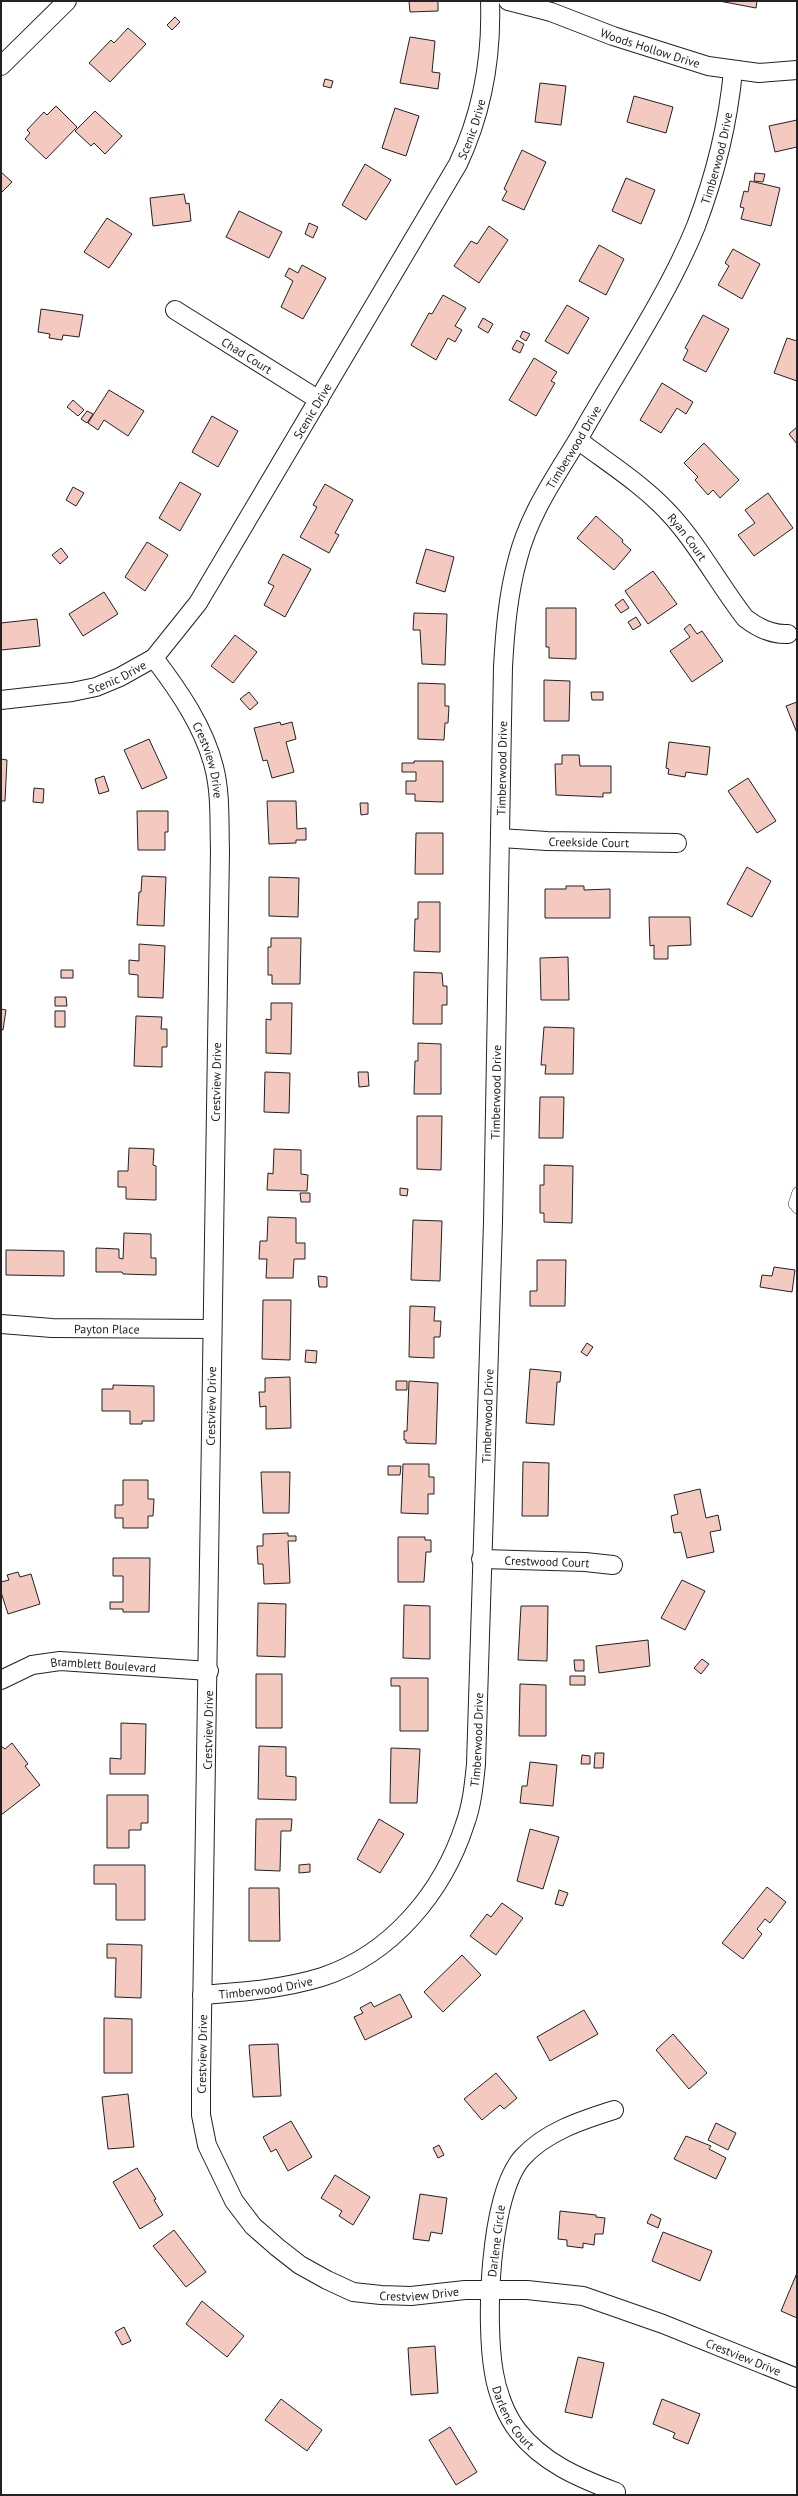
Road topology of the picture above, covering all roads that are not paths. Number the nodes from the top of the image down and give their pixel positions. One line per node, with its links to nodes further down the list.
1 (67, 1): 4 (street)
2 (490, 1): 8 (street, Scenic Drive)
3 (508, 1): 6 (street, Woods Hollow Drive)
4 (1, 66)
5 (797, 70): 6 (street, Woods Hollow Drive)
6 (733, 71): 9 (street, Timberwood Drive)
7 (175, 310): 8 (street, Chad Court)
8 (319, 400): 11 (street, Scenic Drive)
9 (578, 440): 10 (street, Ryan Court); 13 (street, Timberwood Drive)
10 (788, 634)
11 (154, 658): 12 (street, Scenic Drive); 18 (street, Crestview Drive)
12 (1, 700)
13 (502, 838): 14 (street, Creekside Court); 19 (street, Timberwood Drive)
14 (677, 843)
15 (797, 1192): 16 (lane)
16 (797, 1209)
17 (1, 1324): 18 (street, Payton Place)
18 (212, 1329): 21 (street, Crestview Drive)
19 (481, 1559): 20 (street, Crestwood Court); 23 (street, Timberwood Drive)
20 (613, 1565)
21 (209, 1671): 22 (street, Bramblett Boulevard); 23 (street, Crestview Drive)
22 (1, 1680)
23 (202, 1996): 25 (street, Crestview Drive)
24 (614, 2110): 25 (street, Darlene Circle)
25 (490, 2291): 26 (street, Crestview Drive); 27 (street, Darlene Court)
26 (797, 2378)
27 (616, 2492)

